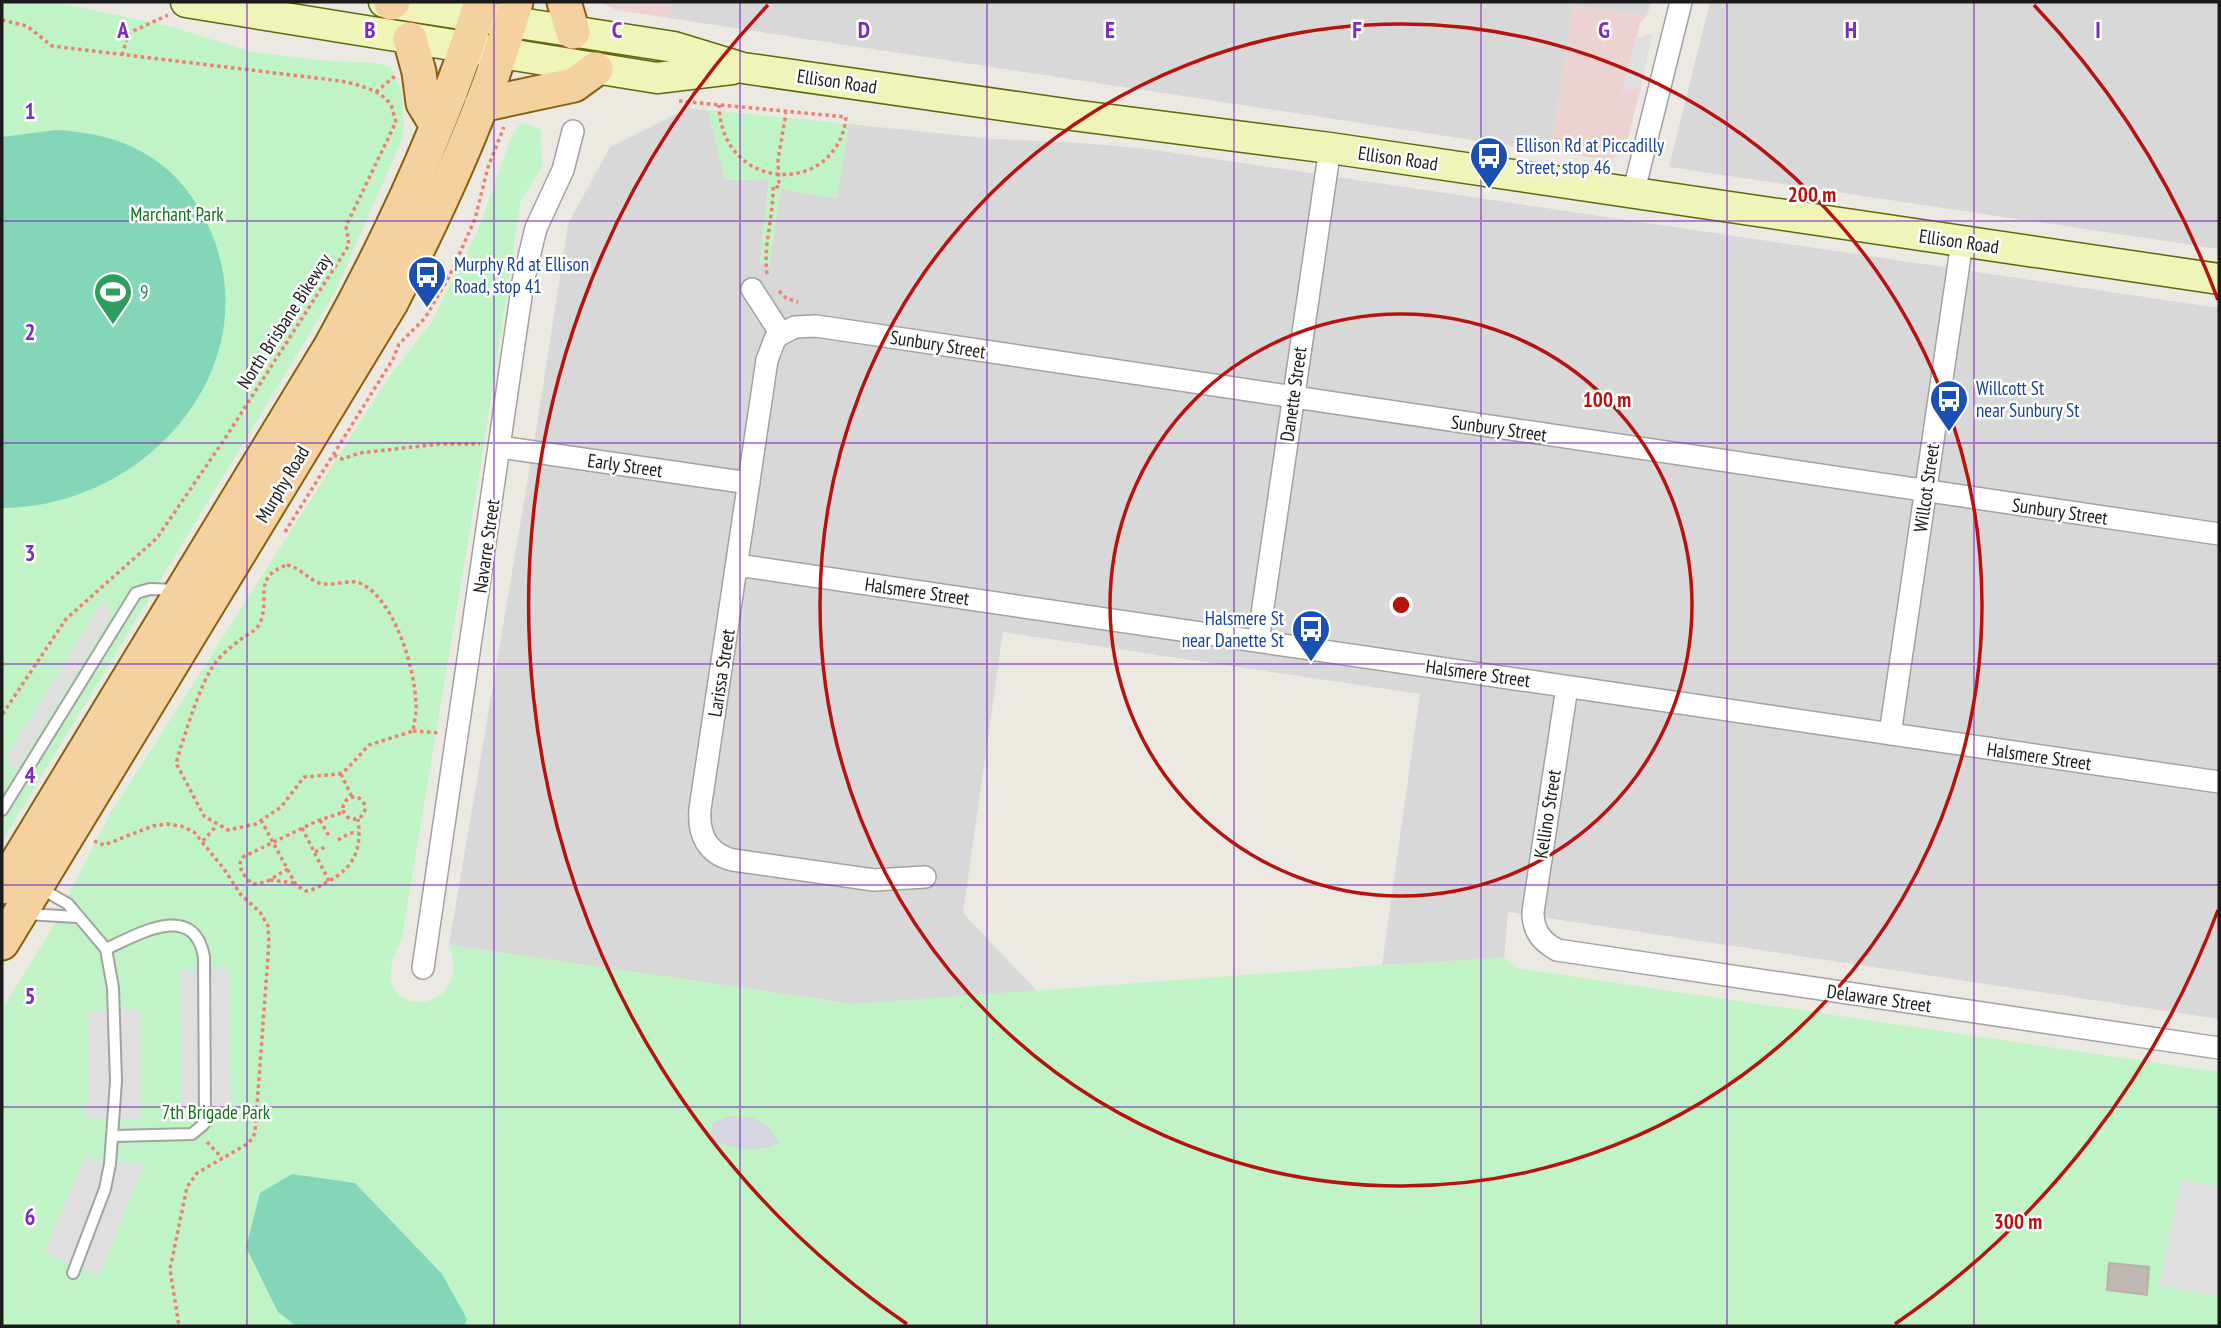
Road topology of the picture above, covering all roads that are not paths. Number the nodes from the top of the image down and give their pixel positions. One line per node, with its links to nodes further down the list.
1 (189, 2): 7 (street, Ellison Road)
2 (389, 2): 4 (street, Ellison Road)
3 (1681, 2): 16 (street)
4 (479, 9): 5 (street, Ellison Road); 8 (main road, Murphy Road)
5 (514, 11): 6 (street, Ellison Road); 9 (main road, Murphy Road)
6 (568, 17): 10 (street, Ellison Road)
7 (410, 39): 8 (street, Ellison Road); 13 (main road)
8 (466, 48): 9 (street, Ellison Road); 13 (main road, Murphy Road)
9 (500, 54): 11 (street, Ellison Road); 12 (main road, Murphy Road)
10 (743, 68): 11 (street, Ellison Road); 15 (street, Ellison Road)
11 (596, 69): 12 (main road)
12 (481, 105): 34 (main road, Murphy Road)
13 (437, 127): 27 (main road, Murphy Road)
14 (573, 131): 22 (street, Navarre Street)
15 (1330, 148): 16 (street, Ellison Road); 21 (street, Danette Street)
16 (1633, 194): 17 (street, Ellison Road)
17 (1962, 242): 18 (street, Ellison Road); 24 (street, Willcot Street)
18 (2219, 279)
19 (760, 283): 20 (street)
20 (781, 334): 21 (street, Sunbury Street); 23 (street, Larissa Street)
21 (1292, 397): 24 (street, Sunbury Street); 28 (street, Danette Street)
22 (500, 447): 23 (street, Early Street); 39 (street, Navarre Street)
23 (749, 483): 26 (street, Larissa Street)
24 (1926, 491): 25 (street, Sunbury Street); 30 (street, Willcot Street)
25 (2219, 534)
26 (737, 565): 28 (street, Halsmere Street); 33 (street, Larissa Street)
27 (182, 590): 32 (lane); 34 (main road, Murphy Road)
28 (1258, 641): 29 (street, Halsmere Street)
29 (1567, 687): 30 (street, Halsmere Street); 36 (street, Kellino Street)
30 (1890, 734): 31 (street, Halsmere Street)
31 (2219, 782)
32 (2, 810)
33 (925, 877)
34 (14, 896): 35 (lane); 35 (lane); 37 (main road, Murphy Road)
35 (77, 917): 38 (lane)
36 (1541, 940): 40 (street, Delaware Street)
37 (2, 943)
38 (106, 949): 41 (lane); 41 (lane)
39 (423, 968)
40 (2219, 1048)
41 (114, 1136): 42 (lane)
42 (73, 1273)

